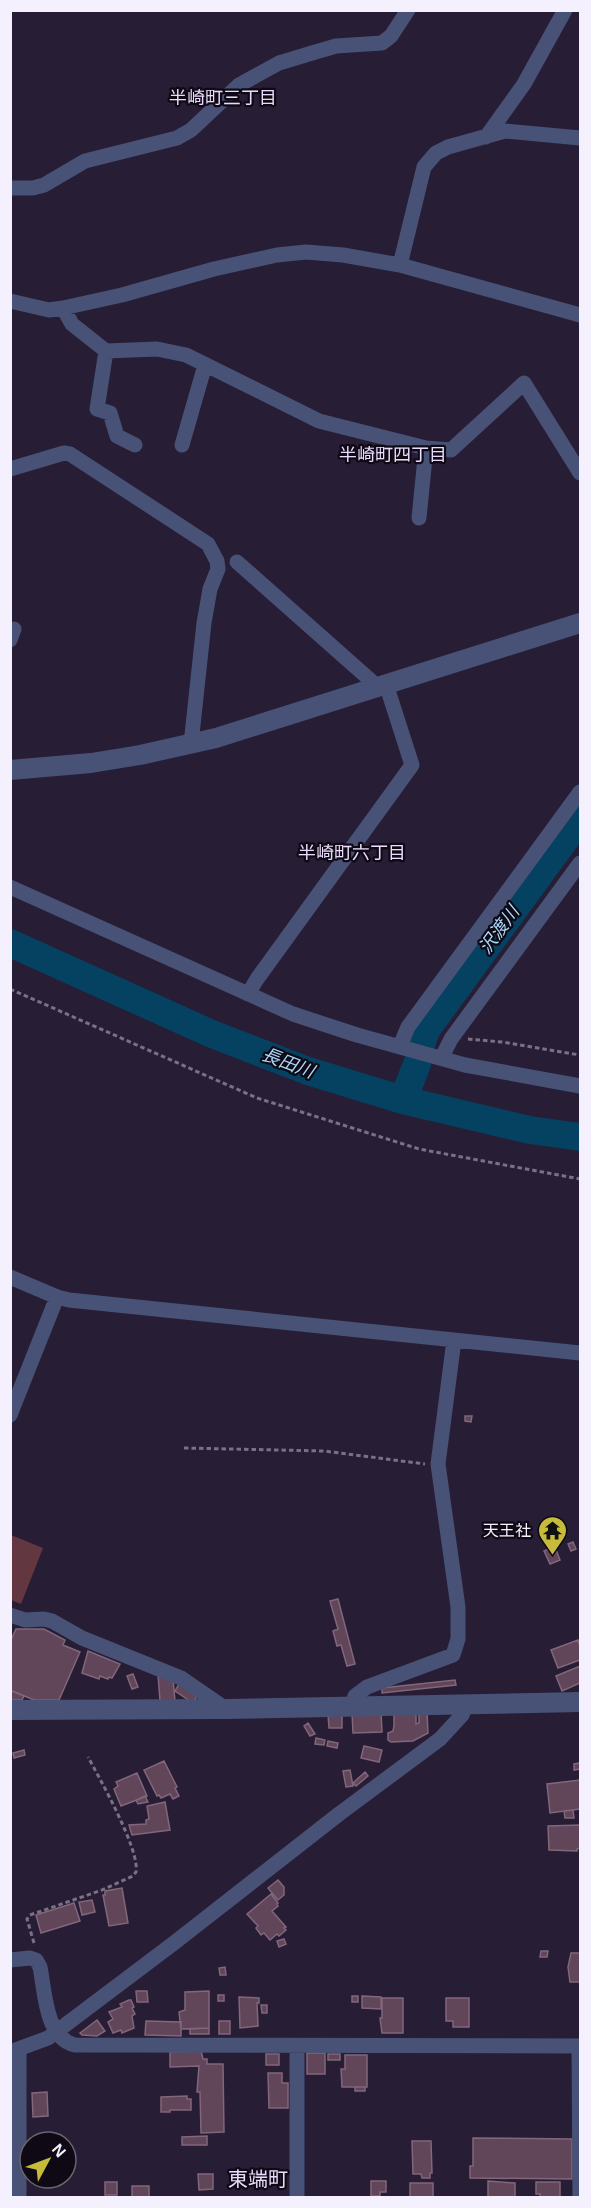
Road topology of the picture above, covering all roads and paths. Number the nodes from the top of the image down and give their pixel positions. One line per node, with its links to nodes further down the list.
1 (408, 10): 5 (street)
2 (565, 10): 3 (street)
3 (486, 138): 4 (street); 6 (street)
4 (580, 138)
5 (10, 188)
6 (400, 265): 8 (street); 9 (street)
7 (10, 301): 8 (street)
8 (63, 308): 10 (street)
9 (580, 315)
10 (106, 351): 11 (street); 12 (street)
11 (205, 364): 13 (street); 14 (street)
12 (135, 445)
13 (182, 445)
14 (426, 448): 16 (street); 17 (street)
15 (10, 469): 21 (street)
16 (580, 473)
17 (419, 518)
18 (237, 562): 20 (street)
19 (580, 623): 20 (street)
20 (382, 685): 21 (street); 27 (street)
21 (191, 744): 22 (street)
22 (10, 770)
23 (580, 792): 29 (street)
24 (580, 863): 28 (street)
25 (10, 887): 27 (street)
26 (10, 988): 33 (path)
27 (248, 994): 29 (street)
28 (451, 1039): 30 (path); 31 (street)
29 (400, 1046): 31 (street)
30 (580, 1056)
31 (441, 1058): 32 (street)
32 (580, 1086)
33 (580, 1179)
34 (10, 1277): 35 (street)
35 (57, 1297): 36 (street); 38 (street)
36 (454, 1340): 37 (street); 40 (street)
37 (580, 1353)
38 (10, 1415)
39 (184, 1448): 40 (path)
40 (438, 1464): 44 (street)
41 (10, 1615): 45 (street)
42 (580, 1702): 43 (street)
43 (466, 1705): 44 (street); 50 (street)
44 (352, 1706): 45 (street)
45 (226, 1709): 46 (street)
46 (10, 1710)
47 (88, 1757): 49 (path)
48 (10, 1960): 49 (street)
49 (36, 1960): 50 (street)
50 (57, 2032): 51 (street); 53 (street)
51 (297, 2046): 52 (street); 55 (street)
52 (580, 2046): 56 (street)
53 (15, 2050): 54 (street)
54 (19, 2198)
55 (297, 2198)
56 (580, 2198)

